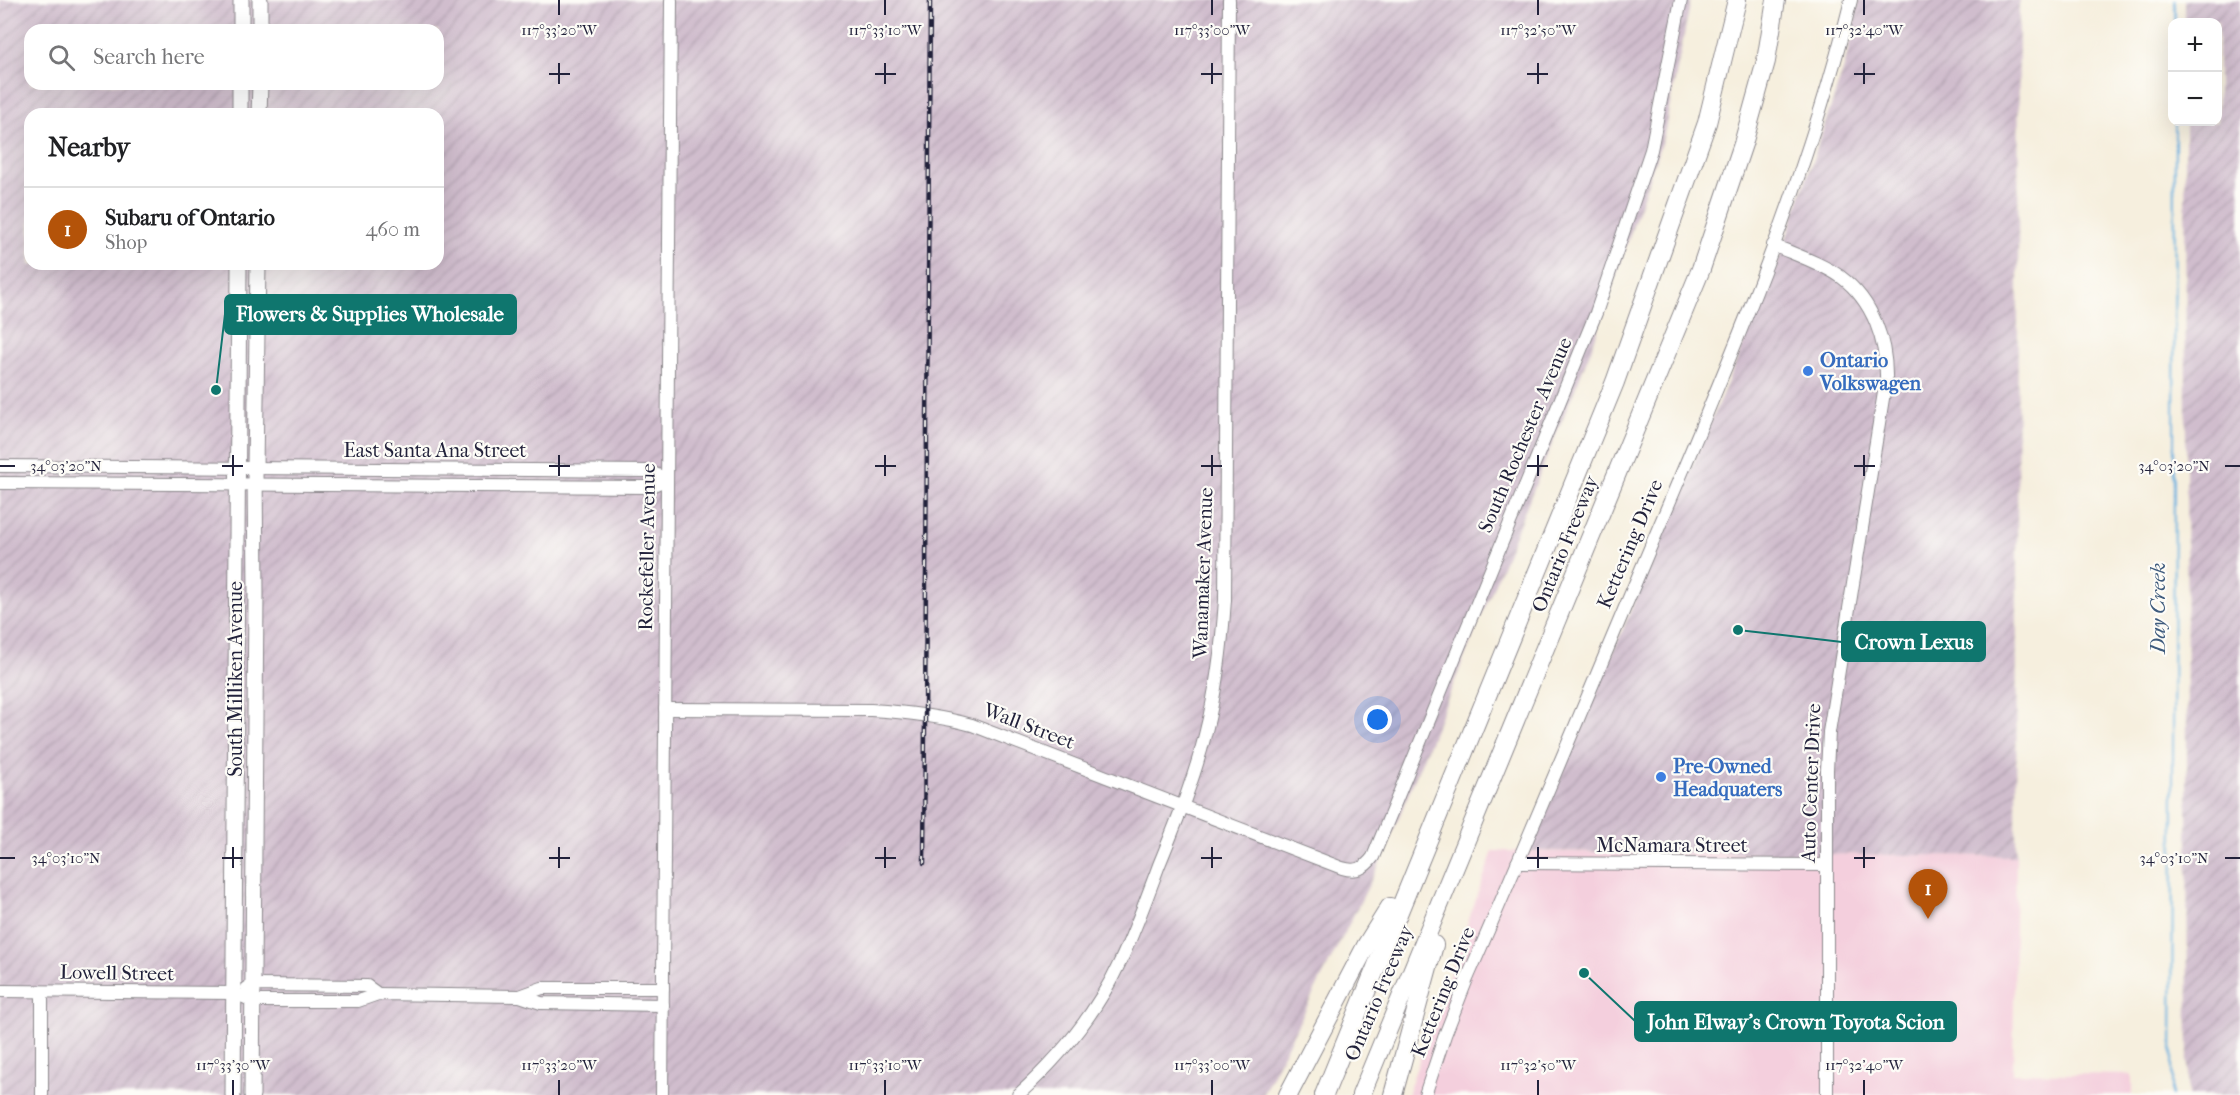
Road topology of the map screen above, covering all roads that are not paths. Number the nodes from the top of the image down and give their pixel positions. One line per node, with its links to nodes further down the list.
1 (241, 0): 10 (main road)
2 (260, 0): 11 (main road)
3 (671, 0): 23 (street, Rockefeller Avenue)
4 (1230, 0): 28 (street, Wanamaker Avenue)
5 (1681, 0): 32 (street, South Rochester Avenue)
6 (1737, 0): 29 (highway, Ontario Freeway)
7 (1776, 0): 12 (highway, Ontario Freeway)
8 (1784, 0): 12 (highway)
9 (1851, 0): 17 (street, Kettering Drive)
10 (241, 24)
11 (260, 24)
12 (1766, 61): 33 (highway, Ontario Freeway)
13 (240, 90): 15 (main road)
14 (260, 90): 16 (main road)
15 (240, 108)
16 (259, 108)
17 (1773, 245): 30 (street, Kettering Drive); 31 (street, Auto Center Drive)
18 (239, 270): 21 (main road, South Milliken Avenue)
19 (258, 270): 22 (main road, South Milliken Avenue)
20 (0, 466): 21 (street, East Santa Ana Street)
21 (237, 468): 22 (street, East Santa Ana Street); 25 (main road, South Milliken Avenue)
22 (255, 468): 23 (street, East Santa Ana Street); 26 (main road, South Milliken Avenue)
23 (668, 479): 26 (street, East Santa Ana Street); 27 (street, Rockefeller Avenue)
24 (0, 483): 25 (street, East Santa Ana Street)
25 (237, 486): 26 (street, East Santa Ana Street); 38 (main road, South Milliken Avenue)
26 (256, 486): 34 (main road, South Milliken Avenue)
27 (664, 709): 28 (street, Wall Street); 35 (street, Rockefeller Avenue)
28 (1183, 805): 32 (street, Wall Street); 47 (street, Wanamaker Avenue)
29 (1418, 862): 48 (highway); 49 (highway, Ontario Freeway)
30 (1516, 863): 31 (street, McNamara Street); 52 (street, Kettering Drive)
31 (1827, 865): 53 (street, Auto Center Drive)
32 (1361, 869)
33 (1452, 876): 50 (highway, Ontario Freeway); 51 (highway)
34 (254, 985): 38 (street, Lowell Street); 39 (street, Lowell Street); 41 (main road, South Milliken Avenue)
35 (663, 988): 40 (street, Lowell Street); 42 (street, Rockefeller Avenue)
36 (0, 991): 37 (street, Lowell Street)
37 (42, 992): 38 (street, Lowell Street); 43 (street)
38 (234, 993): 41 (street, Lowell Street); 44 (main road, South Milliken Avenue)
39 (378, 994): 40 (street, Lowell Street); 41 (street, Lowell Street)
40 (520, 996): 42 (street, Lowell Street)
41 (253, 1001): 45 (main road, South Milliken Avenue)
42 (663, 1005): 46 (street, Rockefeller Avenue)
43 (42, 1095)
44 (233, 1095)
45 (252, 1095)
46 (662, 1095)
47 (1018, 1095)
48 (1288, 1095)
49 (1324, 1095)
50 (1362, 1095)
51 (1393, 1095)
52 (1425, 1095)
53 (1827, 1095)

